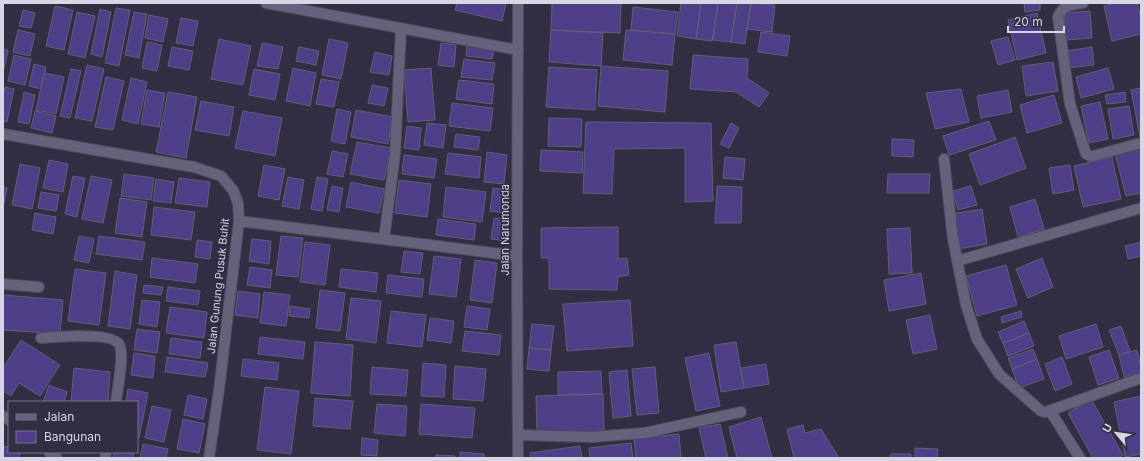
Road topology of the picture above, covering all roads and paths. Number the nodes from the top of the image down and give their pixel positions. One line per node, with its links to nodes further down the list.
1 (266, 3): 4 (street)
2 (518, 3): 5 (street, Jalan Narumonda)
3 (1083, 3): 7 (street)
4 (401, 28): 5 (street); 11 (street)
5 (518, 50): 12 (street, Jalan Narumonda)
6 (3, 134): 10 (street, Jalan Gunung Pusuk Buhit)
7 (1141, 143)
8 (944, 158): 13 (street)
9 (1141, 208): 13 (street)
10 (239, 221): 11 (street); 22 (street, Jalan Gunung Pusuk Buhit)
11 (384, 239): 12 (street)
12 (517, 256): 21 (street, Jalan Narumonda)
13 (957, 261): 19 (street)
14 (3, 284): 15 (street)
15 (39, 287)
16 (41, 338): 18 (street)
17 (1141, 378): 19 (street)
18 (116, 401)
19 (1050, 411): 24 (street)
20 (741, 412): 21 (street)
21 (518, 436): 23 (street, Jalan Narumonda)
22 (209, 458)
23 (518, 458)
24 (1080, 458)

